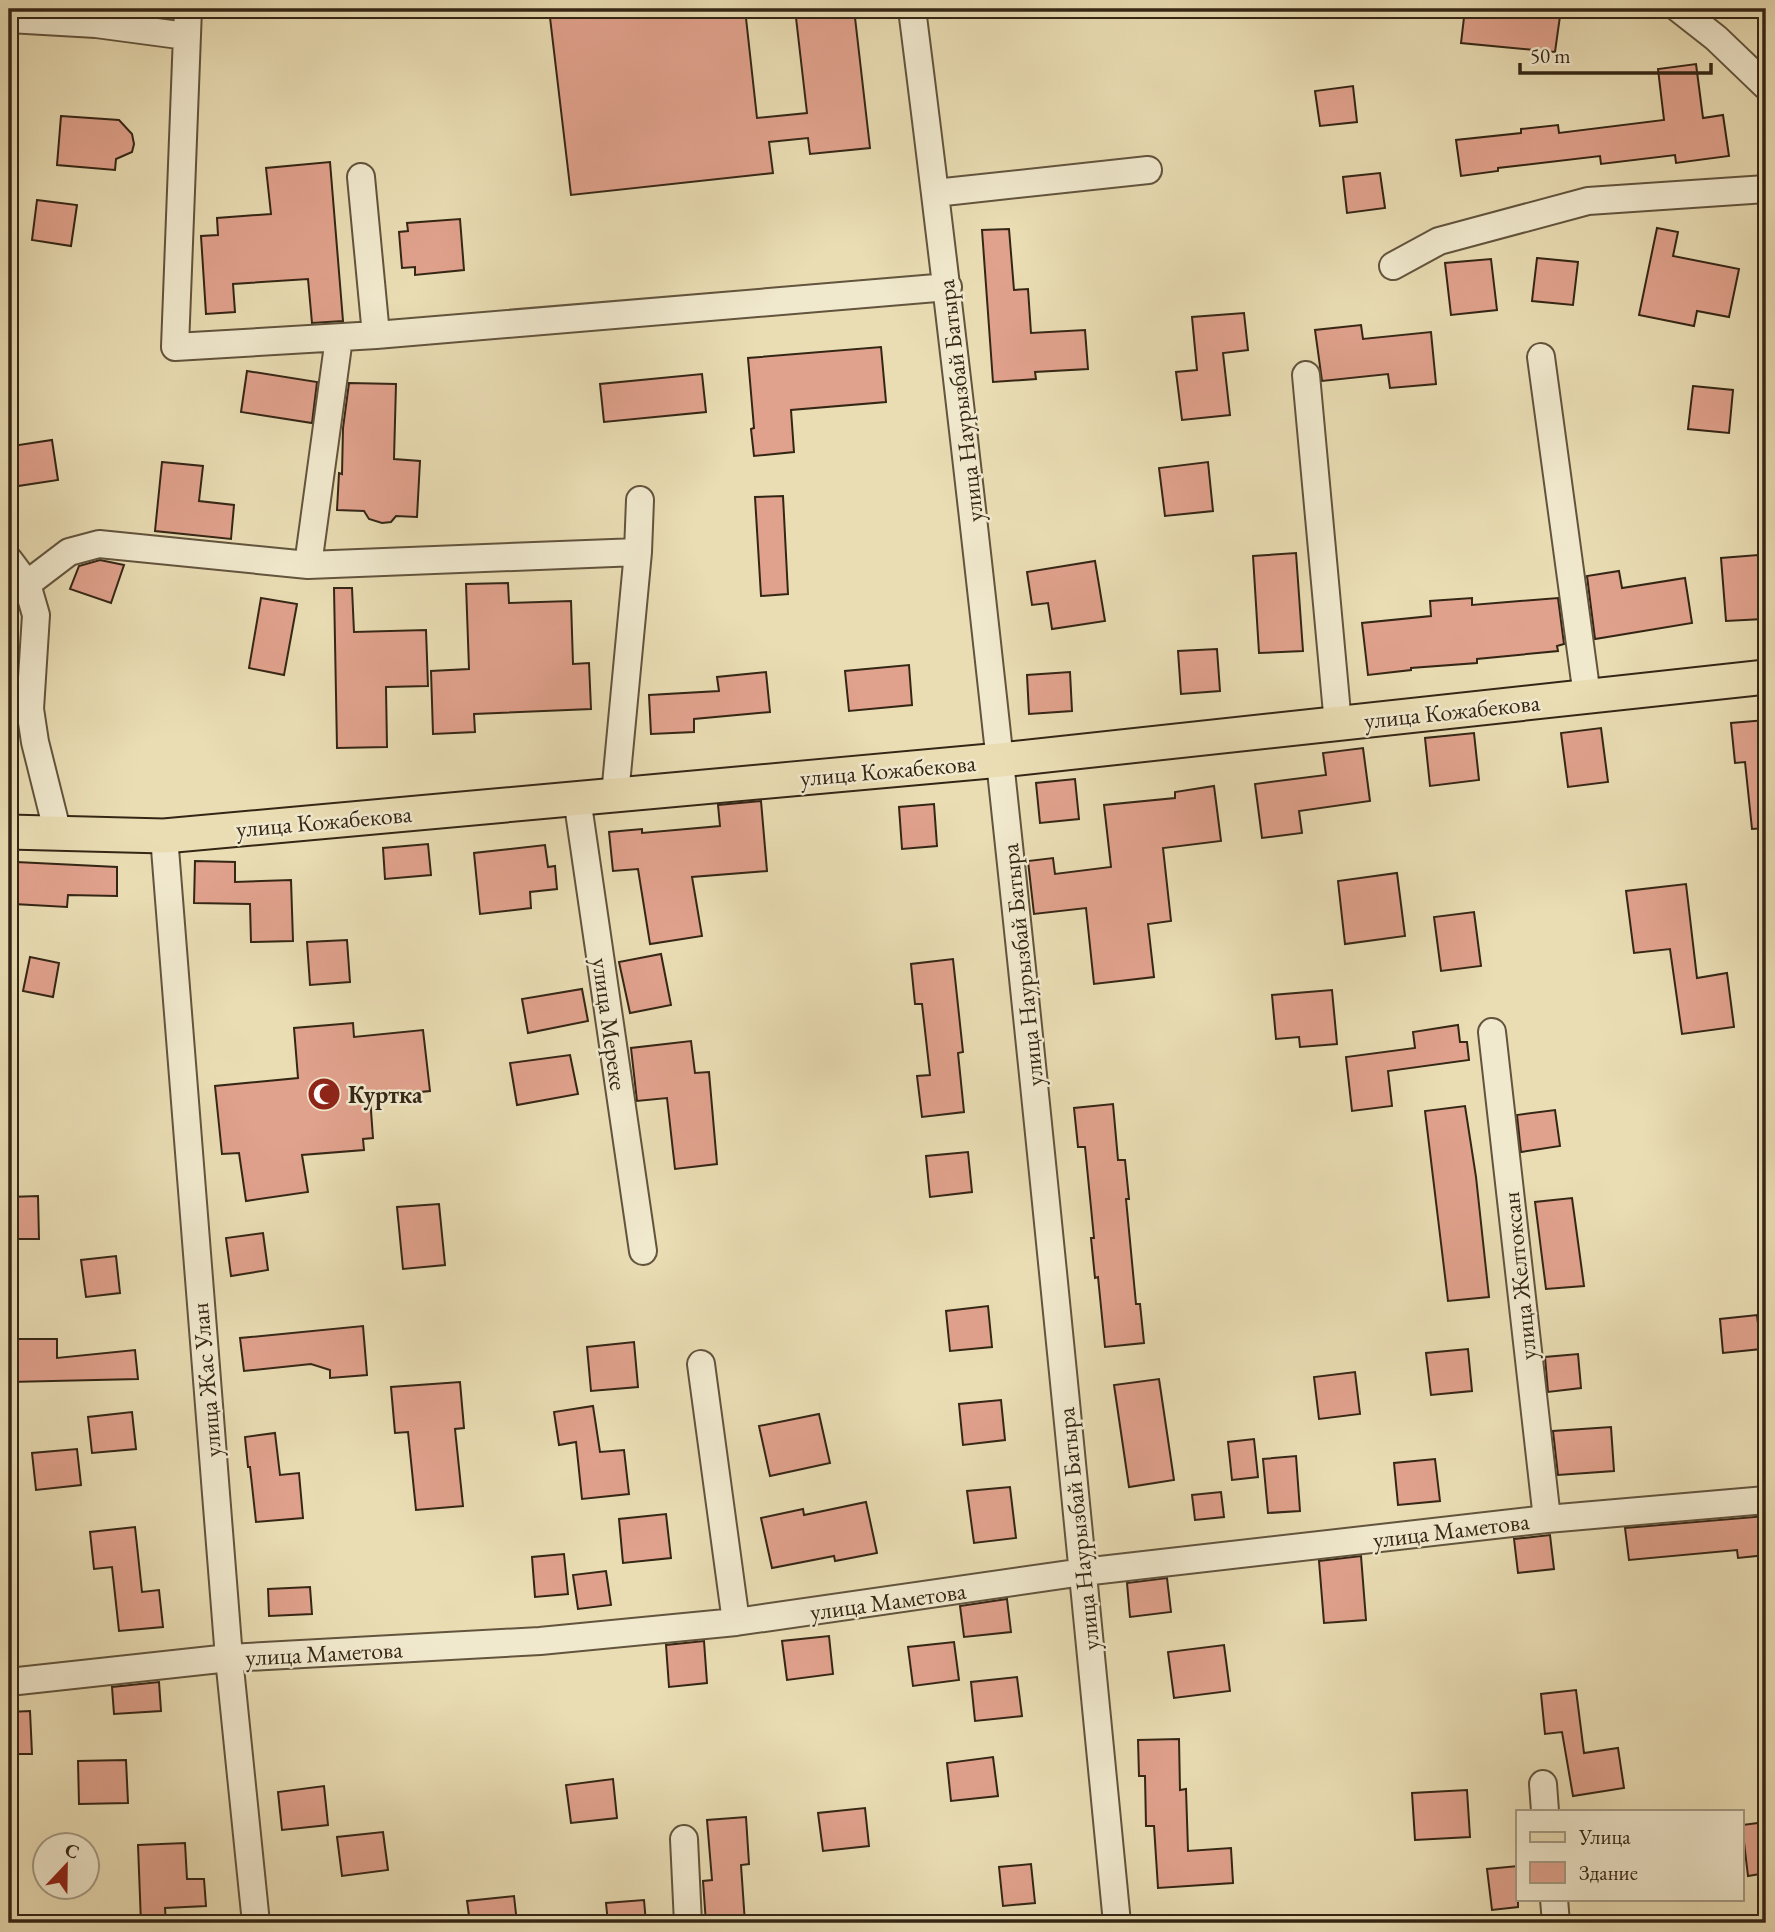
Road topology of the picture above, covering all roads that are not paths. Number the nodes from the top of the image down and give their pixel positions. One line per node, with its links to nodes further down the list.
1 (188, 9): 5 (street)
2 (912, 9): 10 (street, улица Наурызбай Батыра)
3 (1679, 9): 6 (street)
4 (9, 19): 5 (street)
5 (186, 36): 14 (street)
6 (1766, 86)
7 (1148, 170): 10 (street)
8 (361, 177): 13 (street)
9 (1766, 188): 11 (street)
10 (935, 193): 12 (street, улица Наурызбай Батыра)
11 (1394, 265)
12 (948, 287): 13 (street); 25 (street, улица Наурызбай Батыра)
13 (376, 335): 14 (street)
14 (339, 338): 20 (street)
15 (1541, 357): 23 (street)
16 (1306, 375): 24 (street)
17 (640, 500): 18 (street)
18 (638, 552): 20 (street); 26 (street)
19 (9, 560): 21 (street)
20 (308, 565): 21 (street)
21 (27, 584): 29 (street)
22 (1766, 677): 23 (main road, улица Кожабекова)
23 (1587, 696): 24 (main road, улица Кожабекова)
24 (1338, 724): 25 (main road, улица Кожабекова)
25 (1001, 760): 26 (main road, улица Кожабекова); 36 (street, улица Наурызбай Батыра)
26 (615, 794): 27 (main road, улица Кожабекова)
27 (577, 798): 30 (main road, улица Кожабекова); 32 (street, улица Мереке)
28 (9, 832): 29 (main road, улица Кожабекова)
29 (58, 834): 30 (main road, улица Кожабекова)
30 (164, 836): 38 (street, улица Жас Улан)
31 (1492, 1032): 35 (street, улица Желтоксан)
32 (643, 1251)
33 (701, 1364): 37 (street)
34 (1766, 1500): 35 (street, улица Маметова)
35 (1547, 1519): 36 (street, улица Маметова)
36 (1083, 1573): 37 (street, улица Маметова); 46 (street, улица Наурызбай Батыра)
37 (736, 1622): 38 (street, улица Маметова)
38 (229, 1658): 39 (street, улица Маметова); 44 (street, улица Жас Улан)
39 (9, 1682)
40 (1542, 1784): 41 (street)
41 (1545, 1810)
42 (684, 1839): 45 (street)
43 (1553, 1900): 47 (street)
44 (256, 1923)
45 (688, 1923)
46 (1117, 1923)
47 (1556, 1923)

